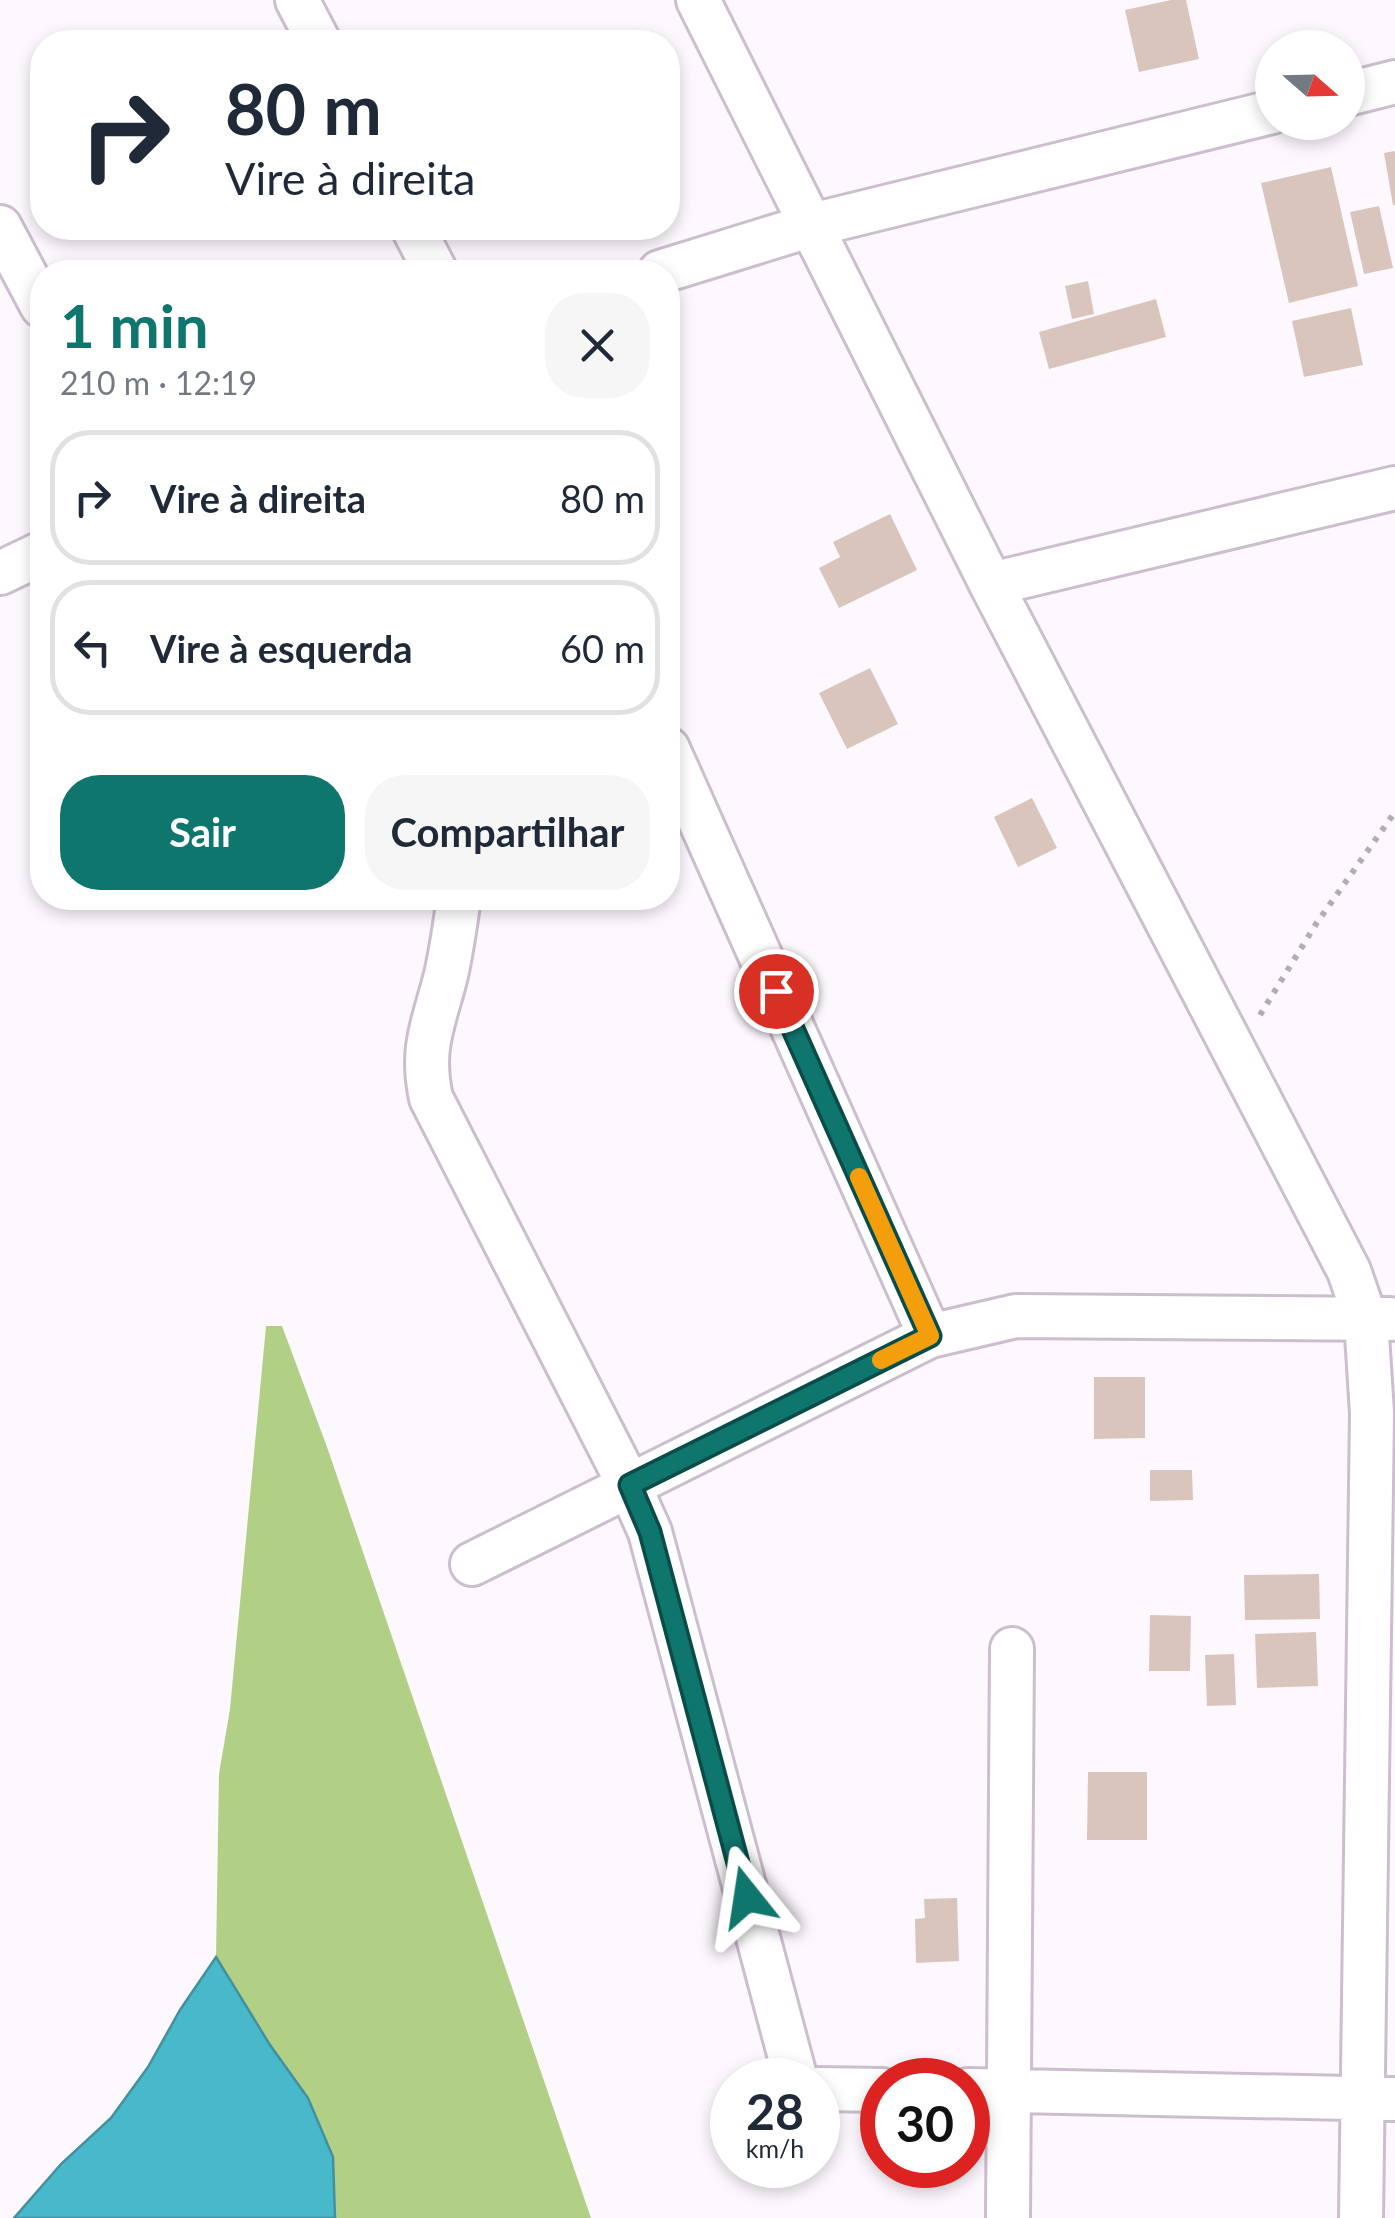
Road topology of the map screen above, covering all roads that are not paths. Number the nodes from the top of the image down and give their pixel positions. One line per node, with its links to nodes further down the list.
1 (297, 0): 3 (street)
2 (698, 0): 7 (street)
3 (313, 30)
4 (1395, 82): 5 (street)
5 (1365, 90)
6 (1255, 116): 7 (street)
7 (812, 225): 9 (street); 14 (street)
8 (0, 226): 10 (street)
9 (680, 266)
10 (30, 283)
11 (1395, 488): 14 (street)
12 (30, 558): 13 (street)
13 (0, 573)
14 (992, 584): 17 (street)
15 (680, 776): 18 (street)
16 (456, 910): 19 (street)
17 (1380, 1319): 18 (street); 25 (street)
18 (930, 1336): 19 (street)
19 (630, 1485): 20 (street); 22 (street)
20 (472, 1564)
21 (1012, 1650): 24 (street)
22 (790, 2058)
23 (990, 2091): 24 (street)
24 (1011, 2091): 25 (street); 26 (street)
25 (1379, 2099): 27 (street)
26 (1008, 2218)
27 (1361, 2218)

